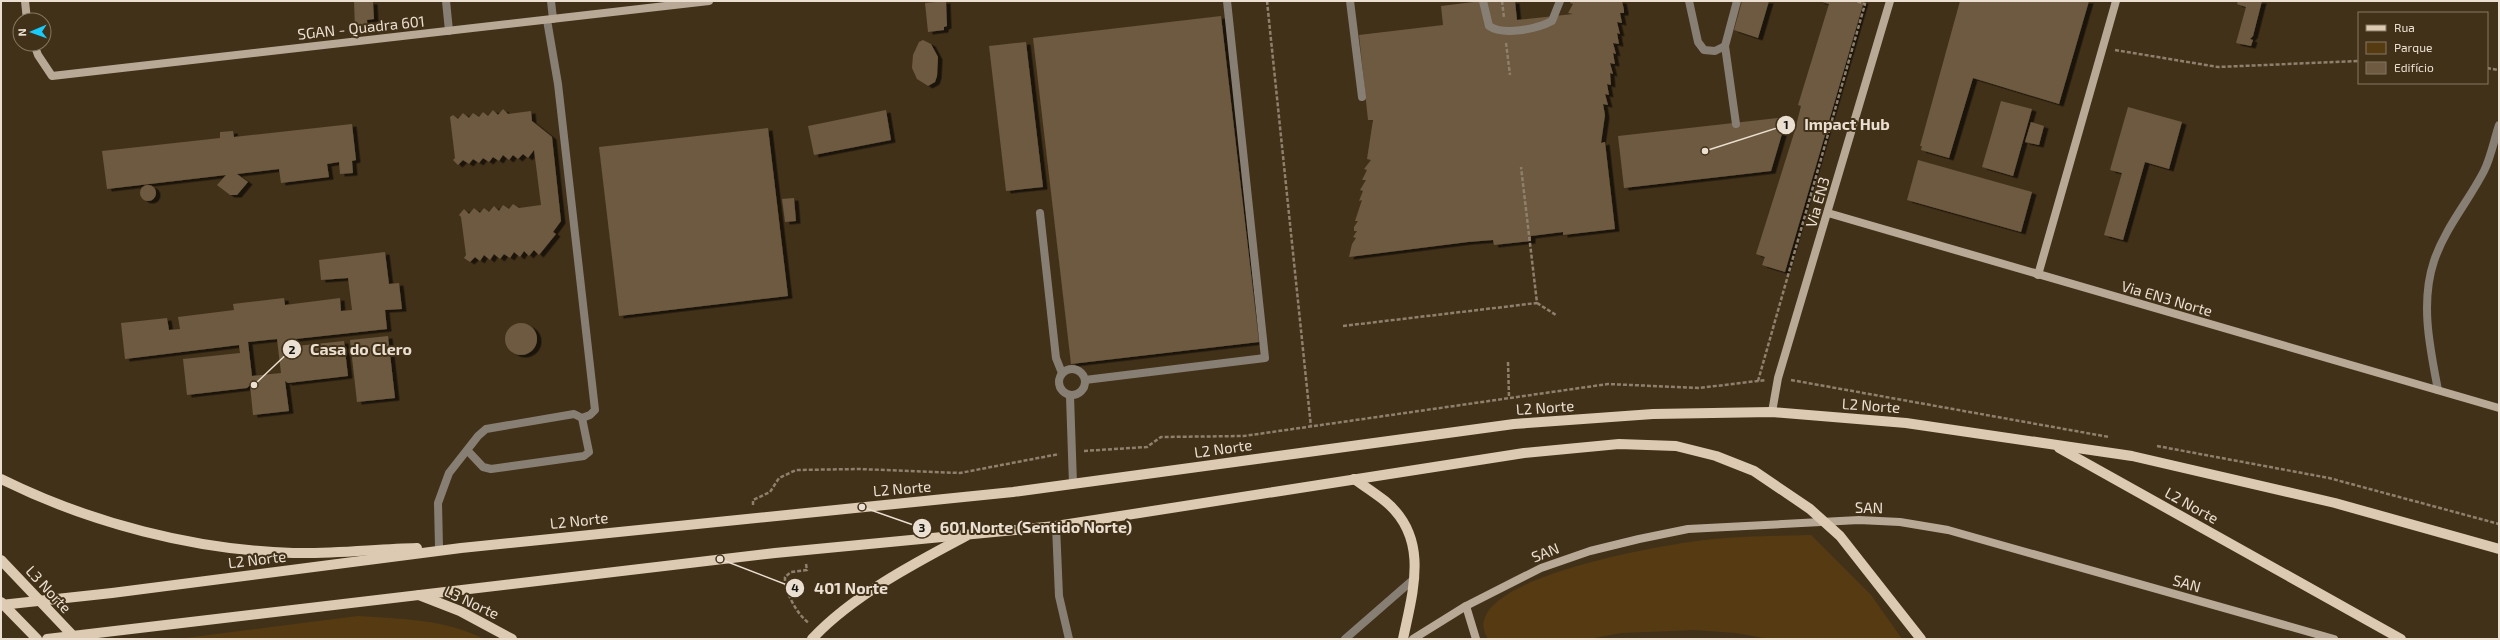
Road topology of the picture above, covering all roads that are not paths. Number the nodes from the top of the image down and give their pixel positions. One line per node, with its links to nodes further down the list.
1 (24, 1): 13 (street)
2 (446, 1): 15 (street)
3 (551, 1): 14 (street)
4 (709, 1): 14 (street, SGAN - Quadra 601)
5 (1227, 1): 25 (street)
6 (1350, 1): 18 (street)
7 (1483, 1): 8 (street)
8 (1560, 1)
9 (1689, 1): 16 (street)
10 (1737, 1): 16 (street)
11 (1890, 1): 22 (street, Via EN3)
12 (2116, 1): 23 (street)
13 (26, 12)
14 (550, 20): 15 (street, SGAN - Quadra 601); 30 (street)
15 (449, 31): 17 (street, SGAN - Quadra 601)
16 (1725, 46): 19 (street)
17 (37, 52)
18 (1362, 97)
19 (1736, 124)
20 (2499, 125): 26 (street)
21 (1040, 213): 24 (street)
22 (1828, 213): 23 (street, Via EN3 Norte); 29 (street, Via EN3)
23 (2038, 275): 26 (street, Via EN3 Norte)
24 (1062, 373): 25 (street); 27 (street)
25 (1085, 380): 27 (street)
26 (2438, 390): 28 (street, Via EN3 Norte)
27 (1070, 396): 35 (street)
28 (2499, 408)
29 (1772, 412): 31 (main road, L2 Norte); 35 (main road, L2 Norte)
30 (582, 418): 32 (street); 32 (street)
31 (2053, 444): 40 (main road); 58 (main road, L2 Norte)
32 (468, 450): 38 (street)
33 (1, 479): 38 (main road)
34 (1354, 479): 36 (main road); 42 (main road); 56 (main road)
35 (1073, 484): 39 (main road, L2 Norte)
36 (1056, 526): 37 (main road); 51 (street)
37 (972, 533): 43 (main road); 50 (main road)
38 (439, 547): 39 (main road)
39 (461, 548): 44 (main road, L2 Norte)
40 (2499, 549)
41 (1, 560): 48 (main road, L3 Norte)
42 (1416, 577): 52 (street); 53 (main road)
43 (417, 594): 47 (main road); 49 (main road, L3 Norte)
44 (1, 603): 46 (main road)
45 (1466, 606): 54 (street, SAN); 55 (street); 57 (street, SAN)
46 (37, 639)
47 (47, 639)
48 (76, 639)
49 (512, 639)
50 (812, 639)
51 (1069, 639)
52 (1345, 639)
53 (1403, 639)
54 (1413, 639)
55 (1476, 639)
56 (1921, 639)
57 (2334, 639)
58 (2401, 639)

